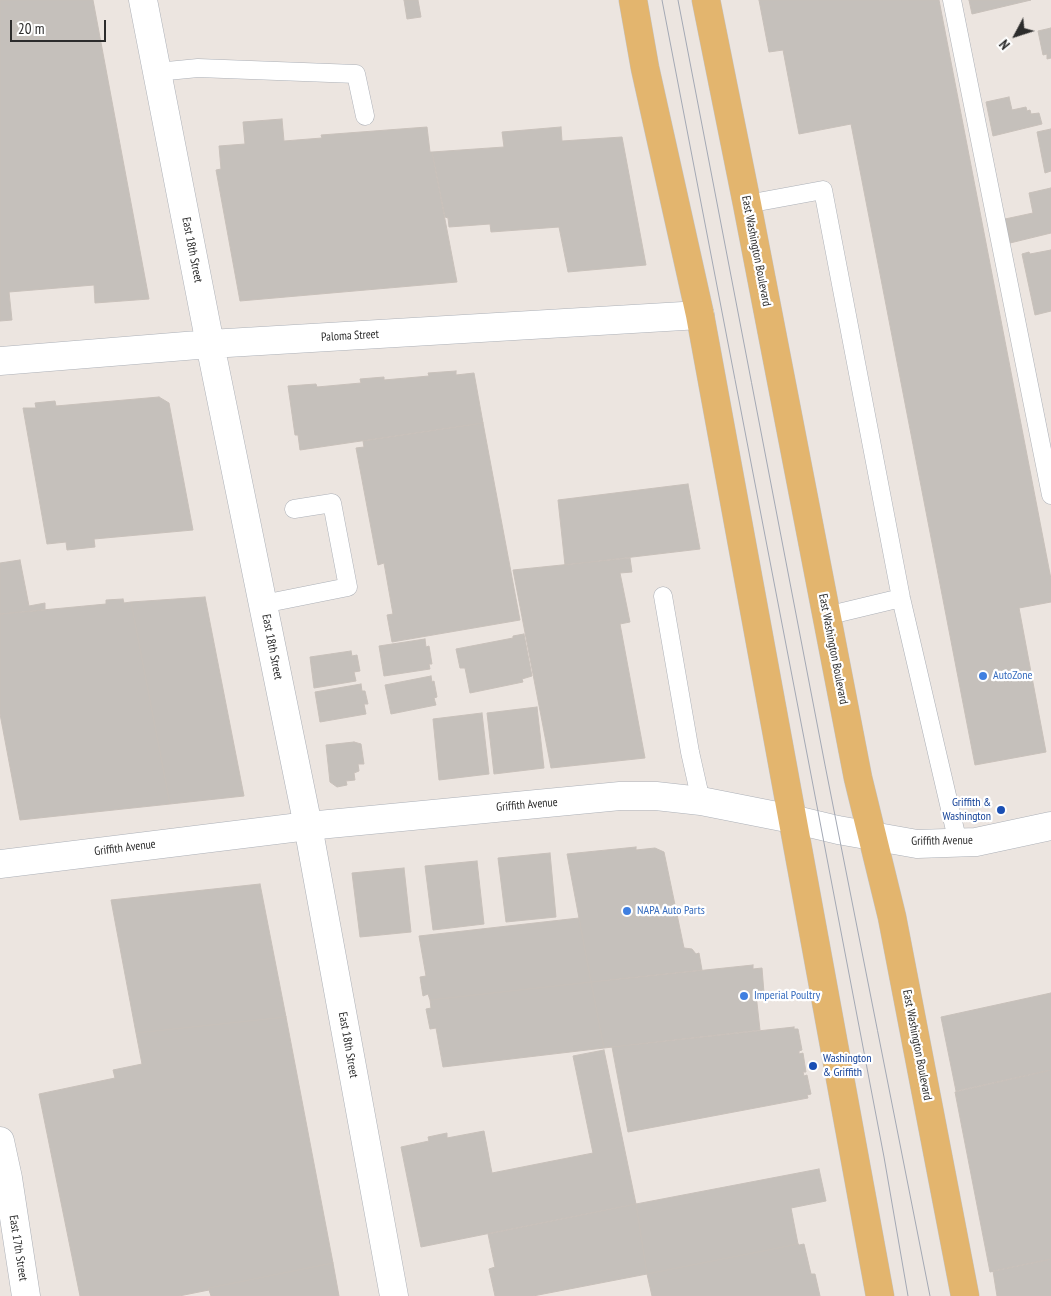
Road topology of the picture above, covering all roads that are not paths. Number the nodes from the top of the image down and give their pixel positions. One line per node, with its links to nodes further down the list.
1 (143, 0): 5 (street, East 18th Street)
2 (633, 0): 8 (main road)
3 (706, 0): 7 (main road, East Washington Boulevard)
4 (952, 0): 11 (lane)
5 (157, 72): 6 (lane); 9 (street, East 18th Street)
6 (365, 116)
7 (747, 204): 14 (lane); 16 (main road, East Washington Boulevard)
8 (700, 315): 9 (street, Paloma Street); 18 (main road)
9 (210, 344): 10 (street, Paloma Street); 15 (street, East 18th Street)
10 (0, 361)
11 (1051, 495)
12 (294, 509): 15 (lane)
13 (663, 596): 17 (lane)
14 (902, 598): 16 (lane); 22 (lane)
15 (263, 604): 19 (street, East 18th Street)
16 (826, 616): 21 (main road, East Washington Boulevard)
17 (701, 801): 18 (street, Griffith Avenue); 19 (street, Griffith Avenue)
18 (792, 819): 21 (street, Griffith Avenue); 27 (main road)
19 (308, 826): 23 (street, Griffith Avenue); 26 (street, East 18th Street)
20 (1051, 826): 22 (street, Griffith Avenue)
21 (872, 837): 22 (street, Griffith Avenue); 28 (main road, East Washington Boulevard)
22 (958, 843)
23 (0, 864)
24 (0, 1141): 25 (street, East 17th Street)
25 (26, 1296)
26 (394, 1296)
27 (880, 1296)
28 (965, 1296)

